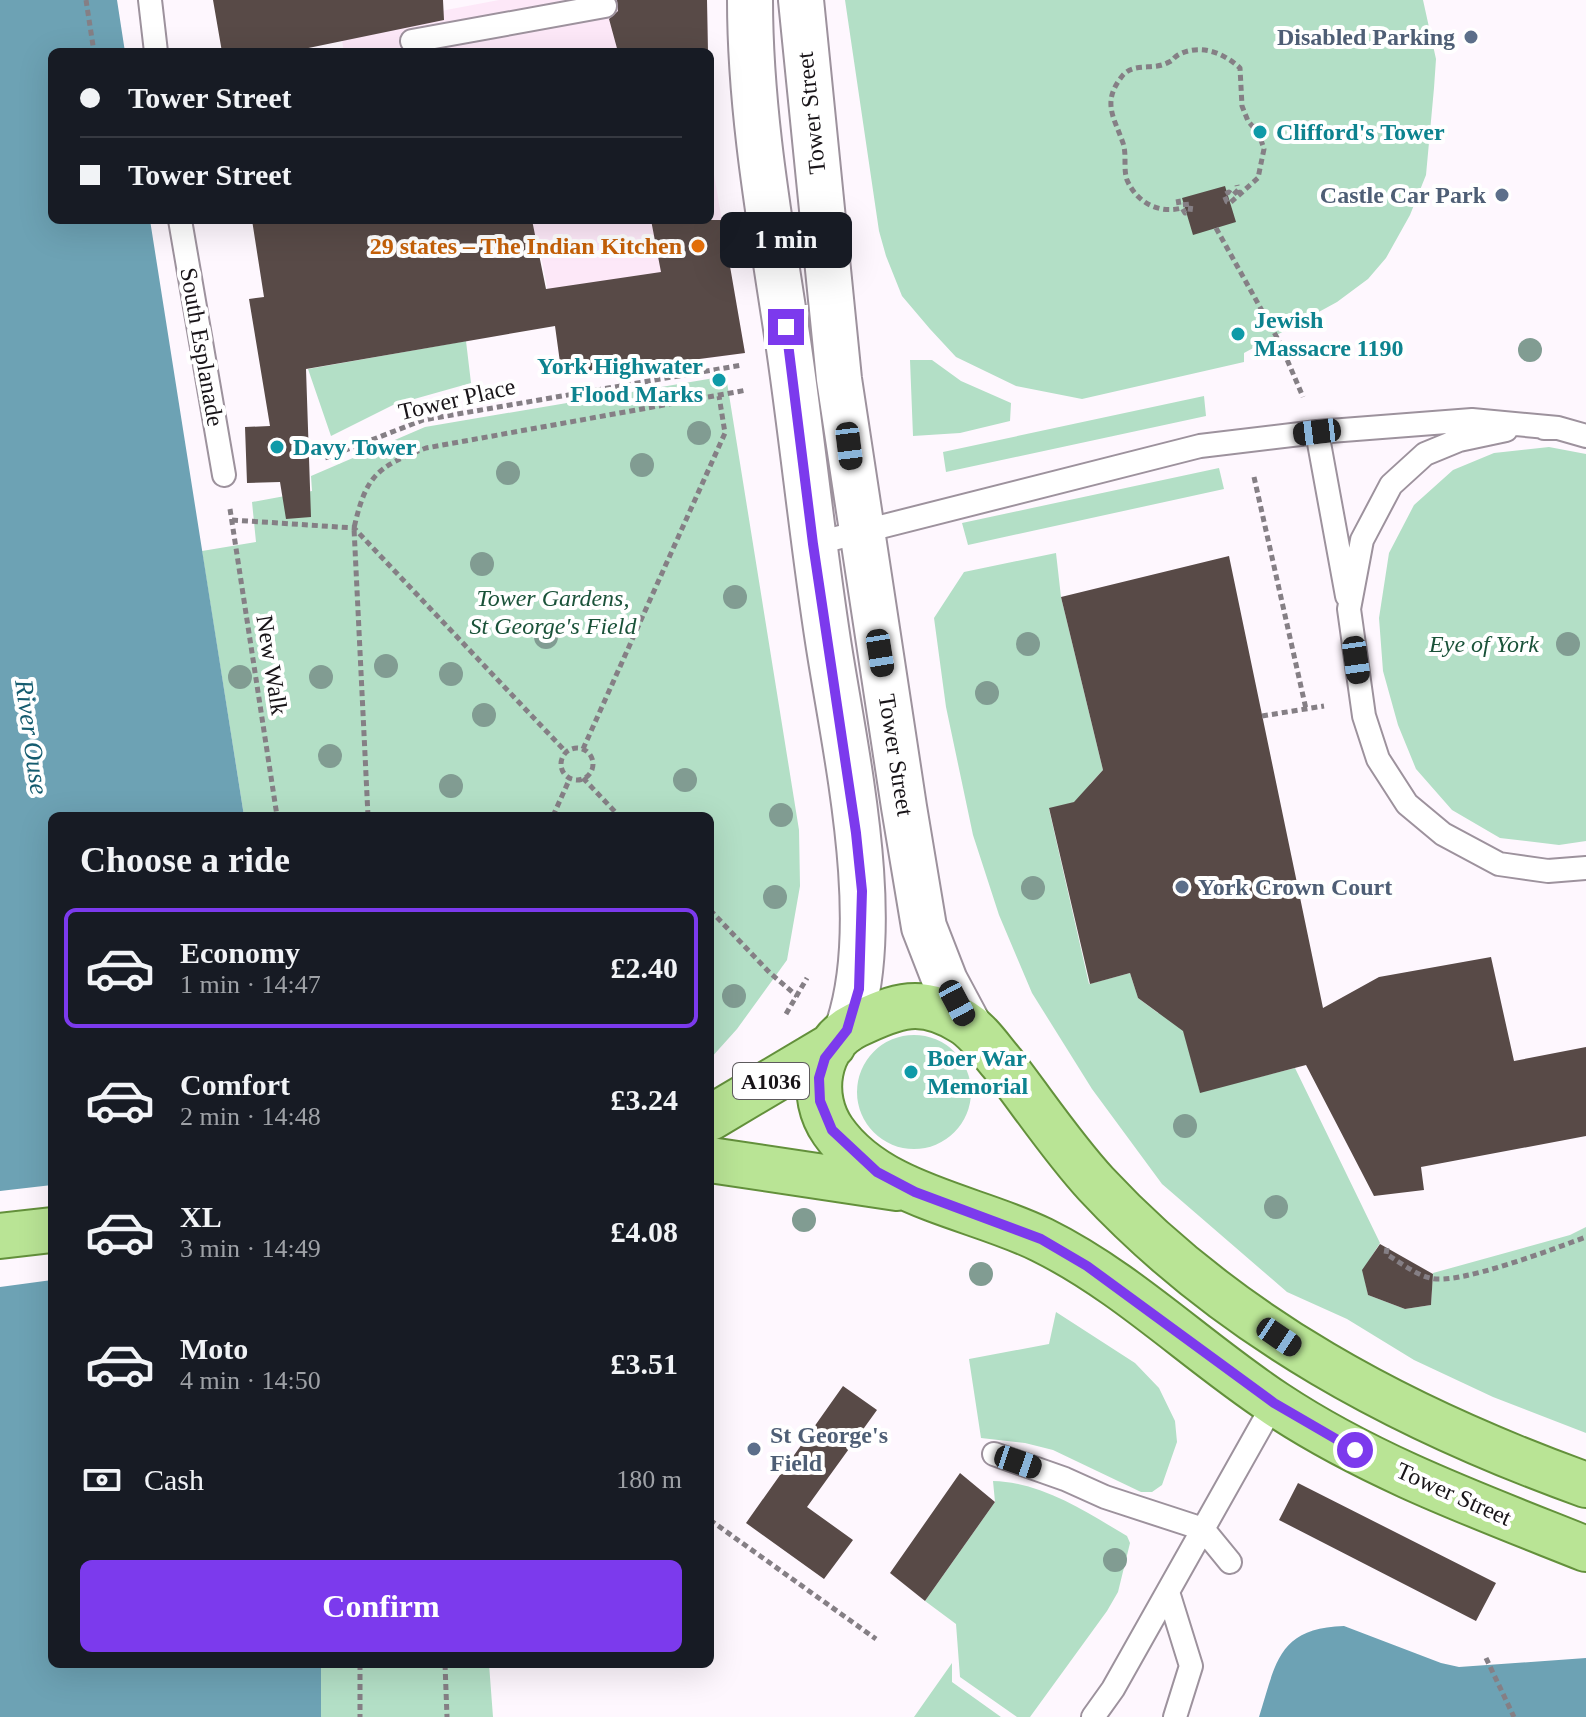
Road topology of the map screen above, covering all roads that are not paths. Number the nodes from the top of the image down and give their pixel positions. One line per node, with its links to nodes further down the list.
1 (150, 0): 6 (lane)
2 (750, 0): 13 (main road, Tower Street)
3 (801, 0): 12 (main road, Tower Street)
4 (605, 6): 5 (lane)
5 (412, 41)
6 (156, 48)
7 (181, 224): 11 (lane, South Esplanade)
8 (1558, 428): 9 (lane); 10 (lane); 14 (lane)
9 (1317, 432): 12 (lane); 14 (lane)
10 (1586, 436)
11 (224, 475)
12 (861, 533): 13 (lane); 16 (main road, Tower Street)
13 (813, 544): 17 (main road, Tower Street)
14 (1349, 609): 15 (lane)
15 (1586, 868)
16 (968, 1024): 17 (main road, A1036); 25 (main road, A1036)
17 (840, 1037): 18 (main road, A1036); 20 (main road, A1036)
18 (714, 1116)
19 (714, 1161): 20 (main road, A1036)
20 (915, 1192): 23 (main road, Tower Street / A1036)
21 (48, 1230): 22 (main road)
22 (0, 1236)
23 (1274, 1403): 26 (lane); 27 (main road, Tower Street / A1036)
24 (994, 1454): 26 (lane)
25 (1586, 1485)
26 (1203, 1529): 28 (lane); 29 (lane)
27 (1586, 1549)
28 (1230, 1562)
29 (1168, 1592): 30 (lane); 31 (lane)
30 (1093, 1717)
31 (1175, 1717)

